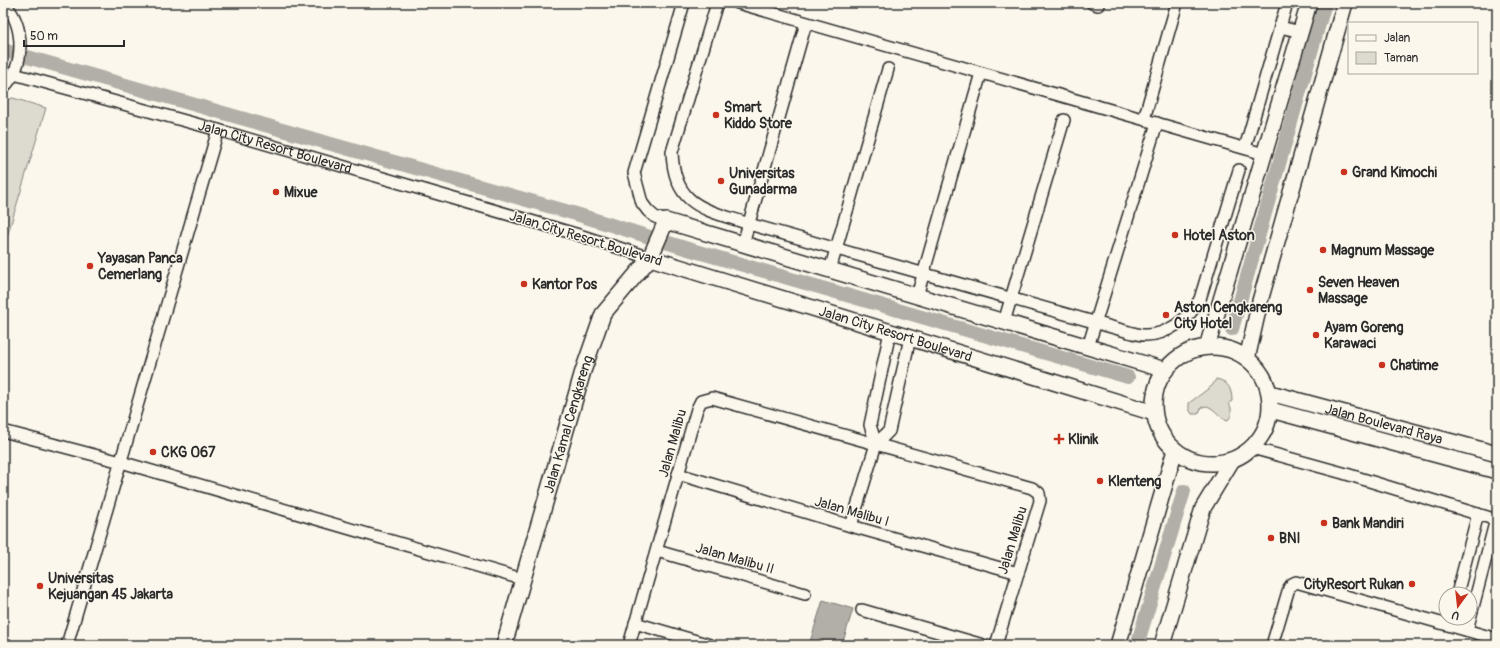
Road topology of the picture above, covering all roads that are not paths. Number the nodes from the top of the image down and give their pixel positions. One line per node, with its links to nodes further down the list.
1 (4, 3): 13 (street)
2 (684, 3): 24 (street)
3 (716, 3): 23 (street)
4 (738, 3): 9 (street)
5 (1177, 3): 17 (street)
6 (1287, 3): 10 (street)
7 (1309, 3): 11 (street)
8 (1345, 3): 38 (street)
9 (806, 23): 14 (street); 23 (street)
10 (1280, 26): 11 (street); 20 (street)
11 (1301, 32): 21 (street)
12 (888, 69): 26 (street)
13 (15, 71): 15 (street); 19 (street, Jalan City Resort Boulevard)
14 (981, 72): 17 (street); 29 (street)
15 (3, 88)
16 (1064, 120): 31 (street)
17 (1144, 120): 18 (street)
18 (1157, 123): 20 (street); 33 (street)
19 (218, 130): 27 (street, Jalan City Resort Boulevard); 49 (street)
20 (1246, 148): 21 (street)
21 (1264, 154): 37 (street)
22 (1239, 170): 33 (street)
23 (749, 224): 25 (street); 26 (street)
24 (664, 226): 25 (street); 27 (street, Jalan Kamal Cengkareng)
25 (743, 244): 28 (street)
26 (836, 248): 28 (street); 29 (street)
27 (652, 253): 34 (street, Jalan City Resort Boulevard); 57 (street, Jalan Kamal Cengkareng)
28 (830, 270): 30 (street)
29 (923, 273): 30 (street); 31 (street)
30 (917, 296): 32 (street)
31 (1011, 298): 32 (street); 33 (street)
32 (1004, 322): 36 (street)
33 (1095, 322): 36 (street)
34 (890, 332): 35 (street, Jalan City Resort Boulevard); 44 (street)
35 (910, 338): 42 (street, Jalan City Resort Boulevard); 44 (street)
36 (1088, 347): 39 (street)
37 (1207, 347): 38 (street); 39 (street)
38 (1247, 359): 40 (street)
39 (1165, 370): 42 (street)
40 (1270, 393): 41 (street); 47 (street, Jalan Boulevard Raya)
41 (1270, 410): 45 (street); 50 (street, Jalan Boulevard Raya)
42 (1154, 413): 46 (street)
43 (3, 431): 49 (street)
44 (876, 444): 51 (street, Jalan Malibu); 54 (street); 56 (street, Jalan Malibu)
45 (1252, 448): 48 (street); 52 (street)
46 (1175, 450): 48 (street); 72 (street)
47 (1497, 454)
48 (1232, 460): 73 (street)
49 (120, 462): 57 (street); 66 (street)
50 (1497, 471)
51 (678, 474): 54 (street, Jalan Malibu I); 55 (street, Jalan Malibu)
52 (1478, 514): 53 (street); 58 (street)
53 (1496, 520): 64 (street)
54 (851, 526): 56 (street, Jalan Malibu I)
55 (657, 551): 59 (street, Jalan Malibu II); 62 (street, Jalan Malibu)
56 (1018, 573): 71 (street, Jalan Malibu)
57 (522, 579): 67 (street, Jalan Kamal Cengkareng)
58 (1459, 586)
59 (805, 594)
60 (862, 610): 70 (street)
61 (1438, 619): 74 (street)
62 (635, 623): 68 (street, Jalan Malibu); 69 (street)
63 (1458, 626): 64 (street)
64 (1467, 630): 65 (street)
65 (1497, 639)
66 (67, 645)
67 (504, 645)
68 (630, 645)
69 (710, 645)
70 (982, 645)
71 (996, 645)
72 (1118, 645)
73 (1162, 645)
74 (1272, 645)

